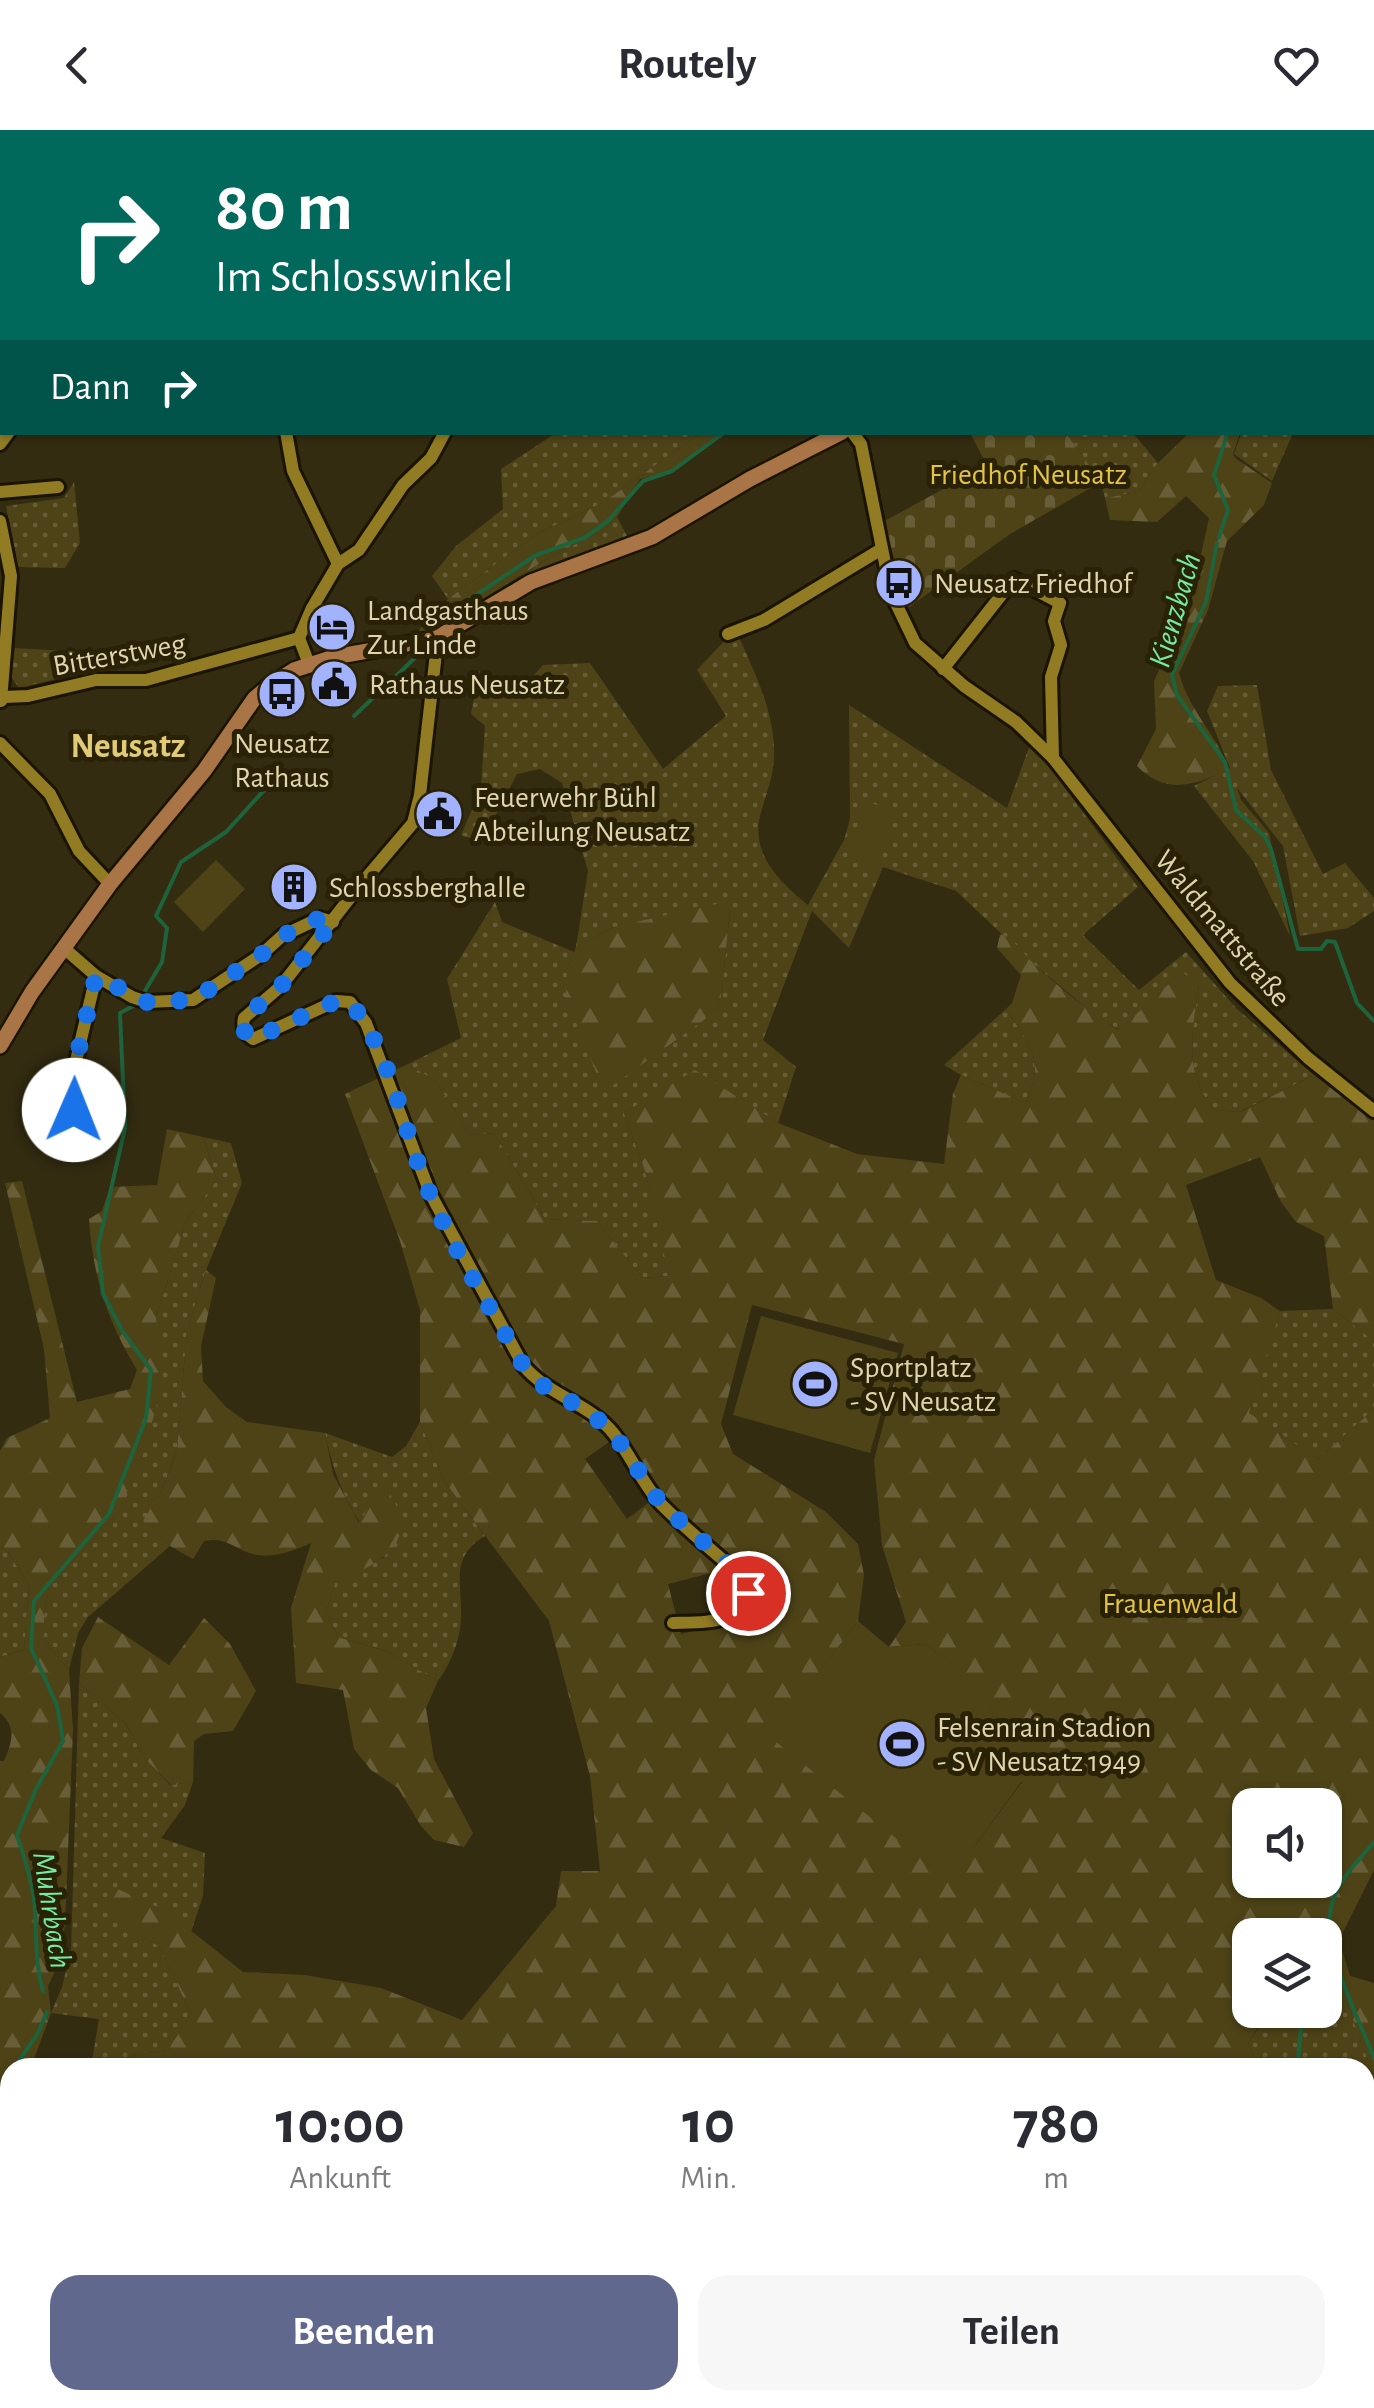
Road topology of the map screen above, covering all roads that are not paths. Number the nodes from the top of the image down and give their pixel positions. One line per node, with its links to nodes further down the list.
1 (287, 435): 9 (street)
2 (444, 435): 9 (street)
3 (836, 435): 13 (main road)
4 (854, 435): 8 (street, Waldmattstraße)
5 (58, 488): 6 (street)
6 (0, 492)
7 (0, 521): 10 (street)
8 (880, 550): 11 (street); 15 (street, Waldmattstraße)
9 (338, 564): 12 (street)
10 (4, 633): 16 (street)
11 (728, 634)
12 (299, 638): 14 (street); 16 (street, Bitterstweg)
13 (435, 639): 14 (main road); 20 (street)
14 (309, 664): 19 (main road)
15 (943, 668): 18 (street, Waldmattstraße); 18 (street)
16 (2, 701)
17 (0, 743): 19 (street)
18 (1053, 758): 25 (street, Waldmattstraße)
19 (110, 884): 21 (main road)
20 (333, 922): 22 (street); 26 (street)
21 (65, 949): 22 (street); 23 (main road)
22 (96, 976): 24 (street)
23 (0, 1046)
24 (74, 1110)
25 (1374, 1111)
26 (673, 1623)

